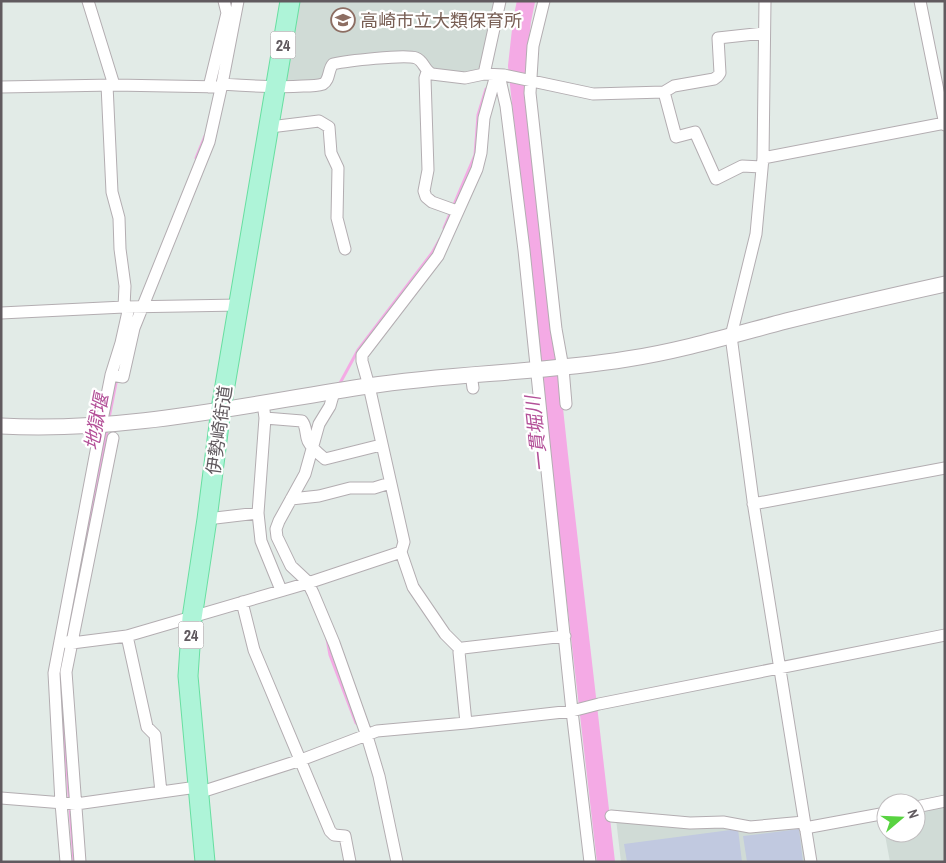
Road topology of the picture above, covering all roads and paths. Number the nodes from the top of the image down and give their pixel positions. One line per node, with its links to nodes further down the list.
1 (88, 1): 13 (street)
2 (224, 1): 16 (street)
3 (238, 1): 14 (street)
4 (290, 1): 17 (main road, 伊勢崎街道 / 24)
5 (500, 1): 11 (street)
6 (544, 1): 12 (street)
7 (765, 1): 9 (street)
8 (920, 1): 19 (street)
9 (764, 33): 18 (street); 21 (street)
10 (427, 72): 11 (street); 17 (street); 22 (street)
11 (496, 75): 12 (street); 22 (street); 31 (street)
12 (528, 80): 18 (street); 30 (street)
13 (110, 85): 15 (street); 16 (street); 26 (street)
14 (222, 86): 16 (street); 17 (street); 27 (street)
15 (1, 87)
16 (209, 87)
17 (276, 88): 20 (main road, 伊勢崎街道 / 24)
18 (664, 92): 21 (street)
19 (945, 123): 21 (street)
20 (270, 127): 23 (street); 25 (main road, 伊勢崎街道 / 24)
21 (763, 162): 29 (street)
22 (457, 211): 33 (street)
23 (345, 249)
24 (945, 284): 29 (street)
25 (240, 305): 27 (street); 36 (main road, 伊勢崎街道 / 24)
26 (126, 307): 27 (street); 28 (street); 32 (street)
27 (143, 307): 32 (street)
28 (1, 313)
29 (731, 336): 30 (street); 46 (street)
30 (562, 368): 31 (street); 35 (street)
31 (537, 370): 33 (street); 56 (street)
32 (112, 375): 38 (street)
33 (369, 386): 34 (street); 41 (street)
34 (334, 392): 37 (street); 42 (street)
35 (566, 404)
36 (221, 409): 37 (street); 38 (street); 48 (main road, 伊勢崎街道 / 24)
37 (264, 411): 42 (street); 47 (street)
38 (101, 425): 39 (street); 57 (street)
39 (1, 426)
40 (113, 438): 58 (street)
41 (381, 445): 42 (street); 44 (street)
42 (313, 448): 45 (street)
43 (945, 468): 46 (street)
44 (390, 483): 45 (street); 49 (street)
45 (292, 499): 50 (street)
46 (753, 504): 60 (street)
47 (258, 514): 48 (street); 51 (street)
48 (207, 519): 53 (main road, 伊勢崎街道 / 24)
49 (401, 552): 50 (street); 59 (street)
50 (308, 582): 51 (street); 63 (street)
51 (282, 590): 52 (street)
52 (242, 602): 53 (street); 64 (street)
53 (192, 618): 55 (street); 65 (main road, 伊勢崎街道 / 24)
54 (945, 635): 60 (street)
55 (128, 636): 58 (street); 66 (street)
56 (565, 636): 59 (street); 61 (street)
57 (60, 641): 58 (street); 69 (street)
58 (72, 643): 70 (street)
59 (461, 650): 62 (street)
60 (779, 667): 61 (street); 74 (street)
61 (574, 710): 62 (street); 80 (street)
62 (466, 723): 63 (street)
63 (366, 736): 64 (street); 79 (street)
64 (301, 760): 65 (street); 78 (street)
65 (198, 790): 66 (street); 77 (main road, 伊勢崎街道 / 24)
66 (160, 792): 70 (street)
67 (1, 798): 69 (street)
68 (945, 801): 71 (street)
69 (61, 803): 70 (street); 75 (street)
70 (76, 804): 76 (street)
71 (926, 805)
72 (876, 814): 74 (street)
73 (610, 816): 74 (street)
74 (805, 825): 81 (street)
75 (66, 862)
76 (80, 862)
77 (205, 862)
78 (350, 862)
79 (397, 862)
80 (590, 862)
81 (811, 862)

